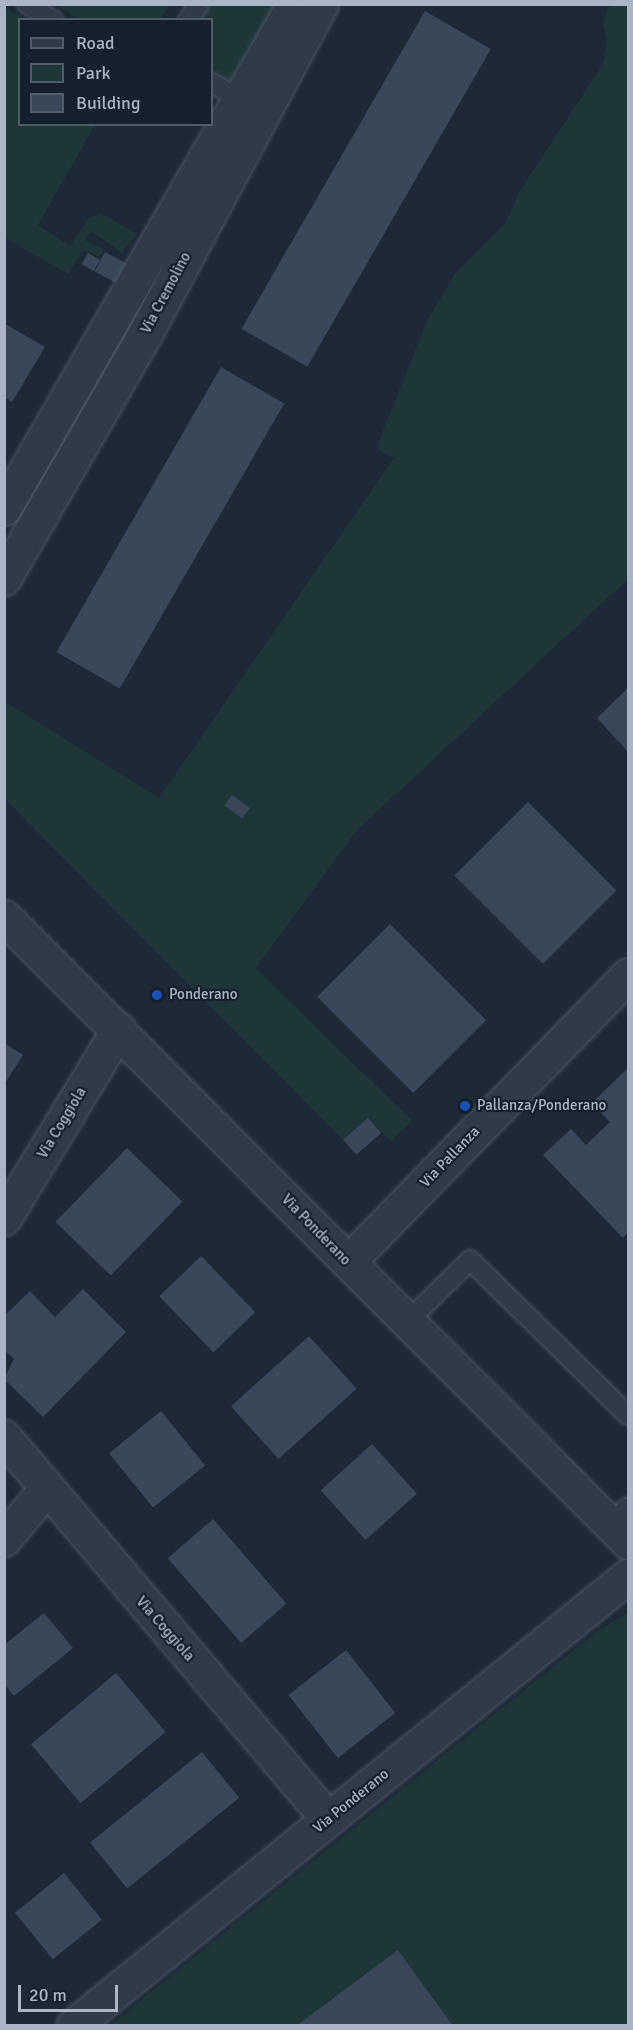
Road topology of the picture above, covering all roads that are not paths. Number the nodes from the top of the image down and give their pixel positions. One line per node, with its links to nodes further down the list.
1 (27, 4): 5 (lane)
2 (199, 4): 6 (lane)
3 (294, 4): 8 (street, Via Cremolino)
4 (321, 4): 10 (street, Via Cremolino)
5 (50, 18)
6 (189, 18)
7 (213, 85): 8 (lane)
8 (227, 108): 9 (street, Via Cremolino)
9 (4, 508)
10 (4, 578)
11 (4, 916): 13 (street, Via Ponderano)
12 (628, 975): 15 (street, Via Pallanza)
13 (119, 1029): 14 (street, Via Coggiola); 15 (street, Via Ponderano)
14 (4, 1218)
15 (348, 1262): 16 (street, Via Ponderano)
16 (406, 1323): 17 (lane); 20 (street, Via Ponderano)
17 (628, 1414)
18 (4, 1437): 19 (street, Via Coggiola)
19 (46, 1489): 21 (street); 23 (street, Via Coggiola)
20 (622, 1525)
21 (4, 1539)
22 (628, 1576): 23 (street, Via Ponderano)
23 (328, 1819): 24 (street, Via Ponderano)
24 (73, 2025)

